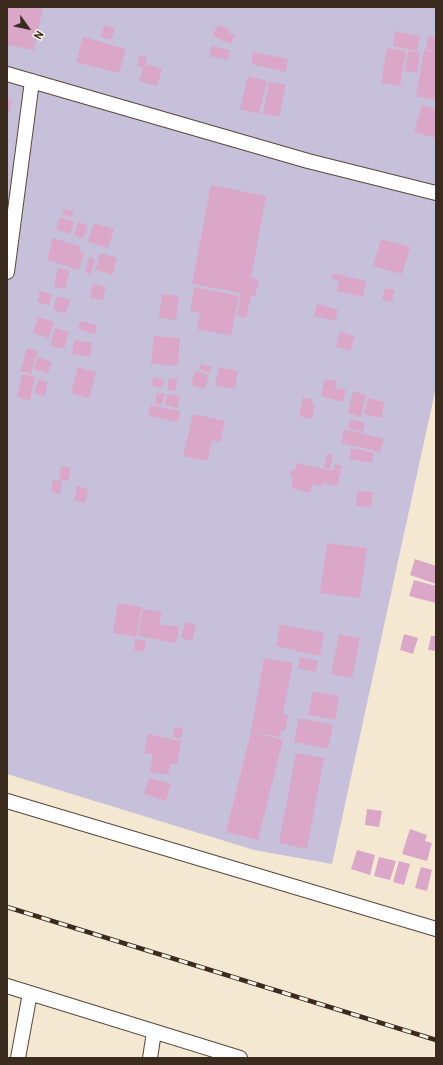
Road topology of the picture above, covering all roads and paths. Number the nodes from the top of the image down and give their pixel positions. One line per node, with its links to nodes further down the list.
1 (7, 74): 2 (street)
2 (32, 82): 3 (street); 4 (street)
3 (436, 192)
4 (7, 272)
5 (7, 800): 6 (street)
6 (435, 925)
7 (7, 986): 8 (street)
8 (30, 993): 9 (street); 10 (street)
9 (154, 1032): 11 (street); 12 (street)
10 (18, 1058)
11 (150, 1058)
12 (240, 1058)

